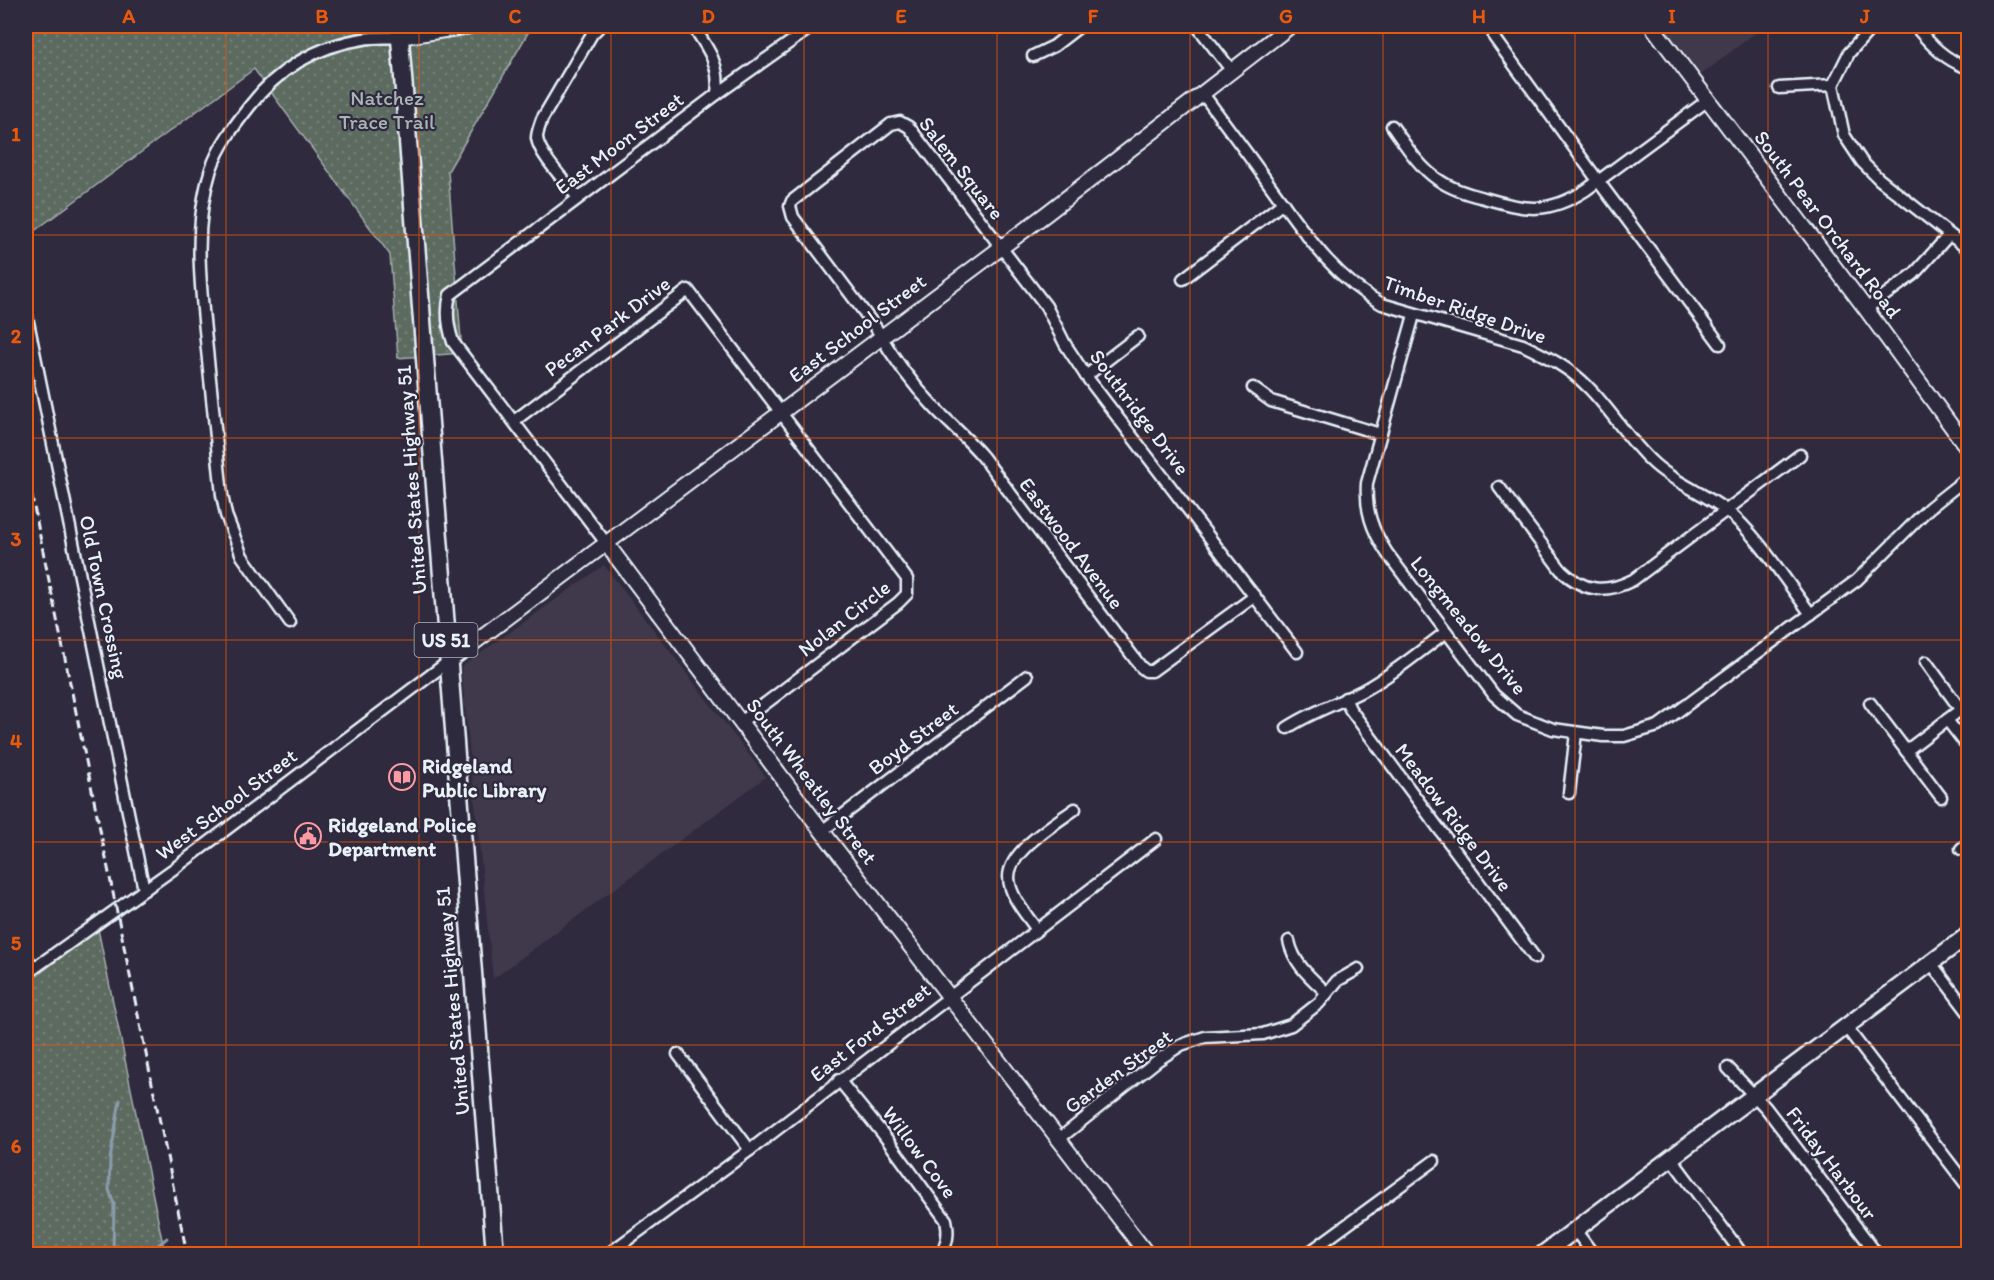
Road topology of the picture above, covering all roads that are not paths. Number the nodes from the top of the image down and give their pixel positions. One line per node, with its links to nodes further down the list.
1 (470, 26): 11 (street)
2 (600, 26): 23 (street)
3 (693, 26): 18 (street)
4 (813, 26): 18 (street, East Moon Street)
5 (1080, 26): 13 (street)
6 (1197, 26): 15 (street)
7 (1290, 26): 15 (street, East School Street)
8 (1652, 26): 20 (street, South Pear Orchard Road)
9 (1873, 26): 16 (street)
10 (1916, 26): 14 (street)
11 (399, 31): 49 (street); 52 (main road, United States Highway 51 / US 51)
12 (1494, 37): 22 (street)
13 (1033, 56)
14 (1968, 68)
15 (1232, 71): 19 (street, East School Street)
16 (1833, 85): 17 (street); 25 (street)
17 (1779, 88)
18 (717, 94): 23 (street, East Moon Street)
19 (1203, 94): 24 (street, Timber Ridge Drive); 26 (street, East School Street)
20 (1708, 100): 22 (street); 29 (street, South Pear Orchard Road)
21 (1392, 126): 22 (street)
22 (1599, 182): 35 (street)
23 (578, 198): 32 (street, East Moon Street)
24 (1283, 203): 28 (street); 31 (street, Timber Ridge Drive)
25 (1949, 235): 27 (street); 29 (street)
26 (1001, 247): 34 (street, East School Street); 34 (street, Salem Square); 36 (street, Southridge Drive)
27 (1968, 249)
28 (1183, 279)
29 (1866, 309): 41 (street, South Pear Orchard Road)
30 (26, 312): 69 (street, Old Town Crossing)
31 (1414, 315): 40 (street, Longmeadow Drive); 45 (street, Timber Ridge Drive)
32 (449, 330): 39 (street, South Wheatley Street)
33 (1138, 336): 36 (street)
34 (881, 337): 38 (street, East School Street); 47 (street, Eastwood Avenue)
35 (1720, 344)
36 (1086, 376): 47 (street, Southridge Drive)
37 (1253, 388): 40 (street)
38 (780, 413): 39 (street, Pecan Park Drive); 46 (street, East School Street); 59 (street, Nolan Circle)
39 (514, 421): 46 (street, South Wheatley Street)
40 (1380, 434): 50 (street, Longmeadow Drive)
41 (1968, 449)
42 (1800, 455): 45 (street)
43 (1968, 477): 48 (street, Longmeadow Drive)
44 (1499, 487): 45 (street)
45 (1727, 511): 48 (street, Timber Ridge Drive)
46 (606, 543): 52 (street, East School Street); 59 (street, South Wheatley Street)
47 (1255, 596): 51 (street)
48 (1811, 614): 61 (street, Longmeadow Drive)
49 (290, 623)
50 (1446, 632): 55 (street); 61 (street, Longmeadow Drive)
51 (1297, 652)
52 (448, 662): 69 (street, West School Street); 92 (main road, United States Highway 51 / US 51)
53 (1926, 662): 57 (street)
54 (1027, 676): 67 (street, Boyd Street)
55 (1344, 699): 60 (street); 74 (street, Meadow Ridge Drive)
56 (1870, 703): 63 (street)
57 (1965, 707): 58 (street)
58 (1947, 720): 62 (street); 63 (street)
59 (741, 722): 67 (street, South Wheatley Street)
60 (1287, 728)
61 (1576, 734): 64 (street)
62 (1968, 747)
63 (1906, 751): 65 (street)
64 (1569, 793)
65 (1941, 798)
66 (1075, 808): 70 (street)
67 (822, 831): 79 (street, South Wheatley Street)
68 (1156, 839): 70 (street, East Ford Street)
69 (144, 890): 77 (street, West School Street)
70 (1037, 930): 79 (street, East Ford Street)
71 (1968, 935): 75 (main road)
72 (1289, 941): 78 (street)
73 (26, 957): 77 (street)
74 (1535, 958)
75 (1931, 963): 80 (street); 81 (main road)
76 (1358, 969): 78 (street, Garden Street)
77 (30, 971)
78 (1327, 993): 86 (street, Garden Street)
79 (948, 996): 84 (street, East Ford Street); 86 (street, South Wheatley Street)
80 (1968, 1012)
81 (1846, 1027): 85 (main road); 90 (street)
82 (678, 1054): 87 (street)
83 (1728, 1068): 85 (street, Friday Harbour)
84 (839, 1080): 87 (street, East Ford Street); 94 (street, Willow Cove)
85 (1755, 1095): 88 (main road); 100 (street, Friday Harbour)
86 (1059, 1139): 95 (street, South Wheatley Street)
87 (750, 1150): 93 (street, East Ford Street)
88 (1671, 1158): 91 (main road); 99 (street)
89 (1434, 1161): 96 (street)
90 (1968, 1187)
91 (1575, 1230): 97 (main road); 98 (street)
92 (495, 1254)
93 (608, 1254)
94 (940, 1254)
95 (1147, 1254)
96 (1307, 1254)
97 (1543, 1254)
98 (1593, 1254)
99 (1742, 1254)
100 (1877, 1254)

